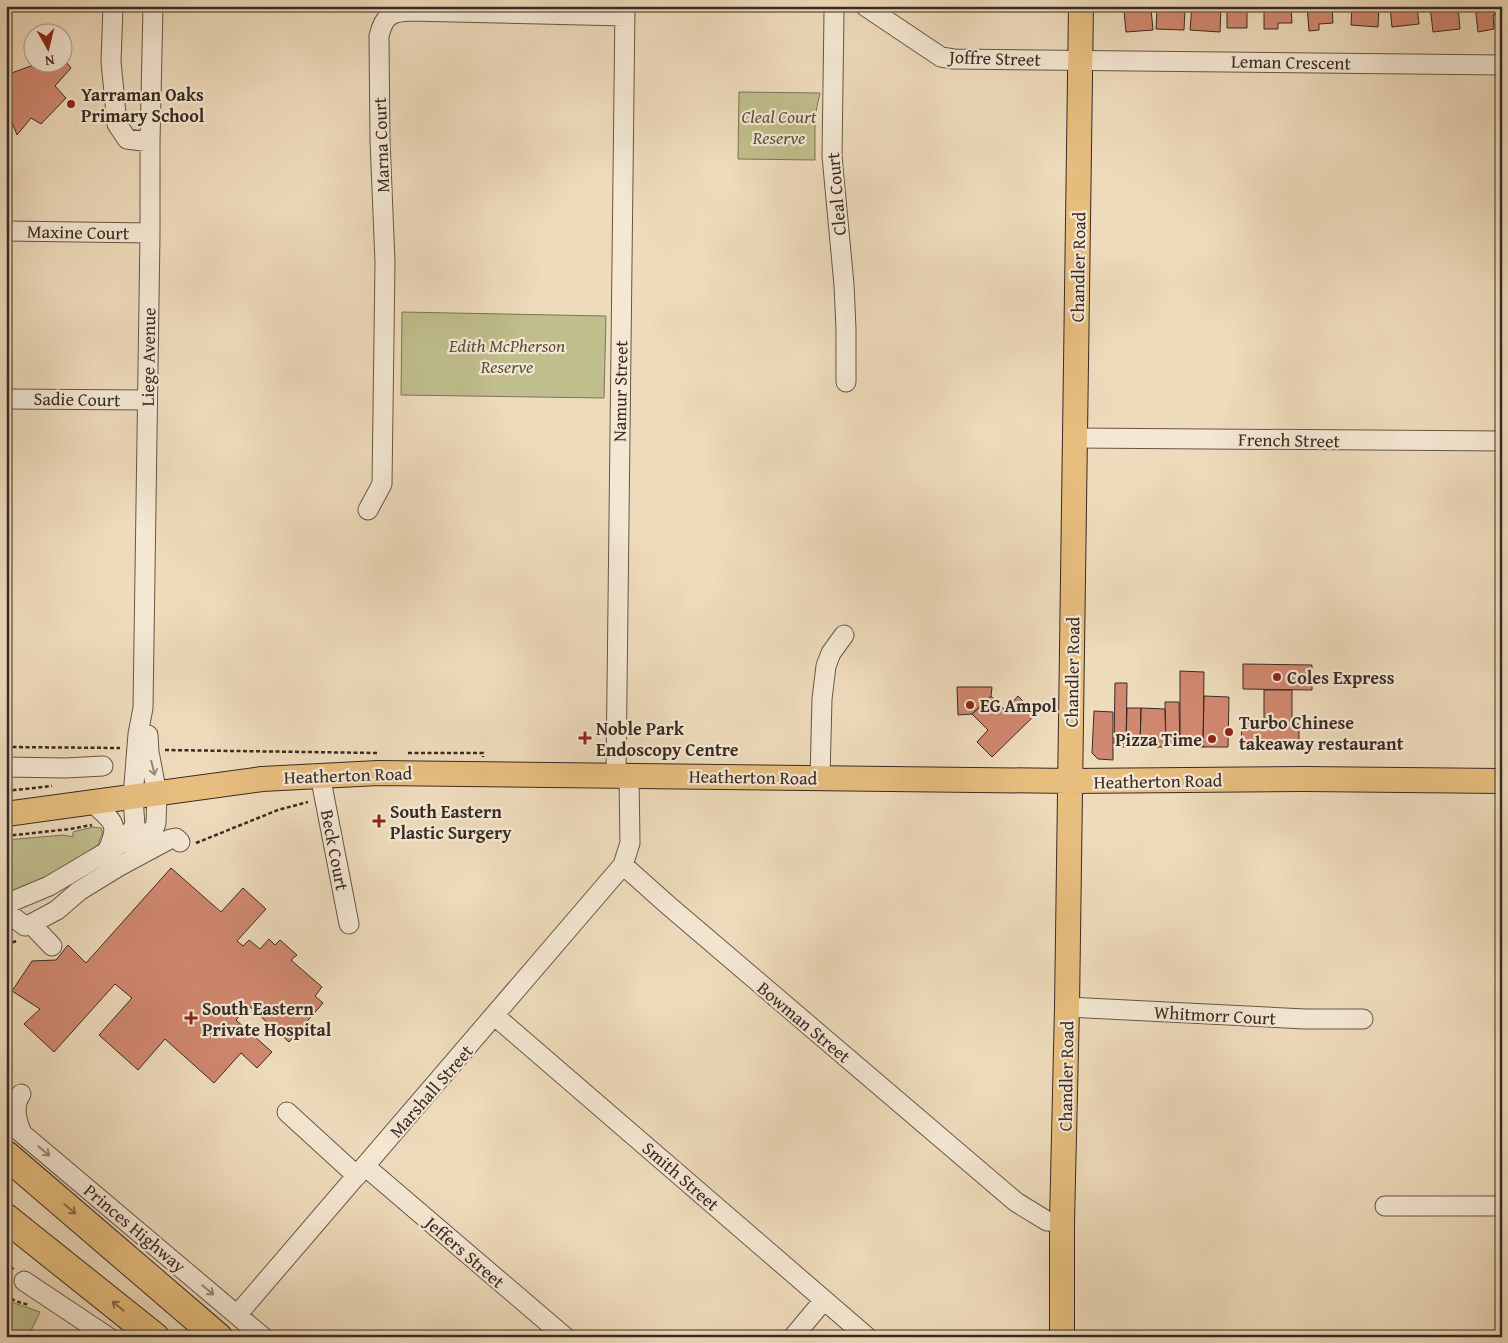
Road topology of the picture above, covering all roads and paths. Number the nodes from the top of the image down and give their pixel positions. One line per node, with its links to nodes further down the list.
1 (113, 6): 9 (street)
2 (153, 6): 9 (street, Liege Avenue)
3 (836, 6): 12 (street, Cleal Court)
4 (864, 6): 7 (street, Joffre Street)
5 (1082, 6): 7 (main road, Chandler Road)
6 (625, 11): 17 (street, Marna Court); 29 (street, Namur Street)
7 (1081, 60): 8 (street, Leman Crescent); 15 (main road, Chandler Road)
8 (1502, 65)
9 (150, 142): 11 (street, Liege Avenue)
10 (6, 231): 11 (street, Maxine Court)
11 (150, 233): 14 (street, Liege Avenue)
12 (846, 382)
13 (6, 399): 14 (street, Sadie Court)
14 (147, 400): 19 (street, Liege Avenue)
15 (1075, 438): 16 (street, French Street); 31 (main road, Chandler Road)
16 (1502, 441)
17 (368, 510)
18 (844, 635): 30 (street)
19 (143, 708): 22 (street, Liege Avenue); 34 (street, Liege Avenue)
20 (6, 747): 21 (path)
21 (118, 748)
22 (148, 749): 23 (path); 33 (street, Liege Avenue, one-way to 33)
23 (383, 752)
24 (402, 753): 25 (path)
25 (483, 758)
26 (103, 766): 27 (street)
27 (6, 767)
28 (320, 775): 29 (main road, Heatherton Road); 33 (main road, Heatherton Road); 45 (street, Beck Court)
29 (623, 775): 30 (main road, Heatherton Road); 40 (street)
30 (820, 778): 31 (main road, Heatherton Road)
31 (1071, 781): 32 (main road, Heatherton Road); 47 (main road, Chandler Road)
32 (1502, 781)
33 (157, 794): 34 (main road, Heatherton Road); 39 (street, Liege Avenue)
34 (133, 797): 36 (main road, Heatherton Road); 39 (street, Liege Avenue)
35 (6, 814): 36 (main road, Heatherton Road)
36 (94, 814): 37 (path); 39 (street)
37 (6, 836)
38 (180, 842): 44 (street)
39 (114, 848): 41 (street)
40 (624, 865): 48 (street, Marshall Street); 58 (street, Bowman Street)
41 (27, 896): 42 (street); 44 (street)
42 (6, 904)
43 (6, 912): 44 (street)
44 (31, 924): 46 (street)
45 (349, 924)
46 (52, 946)
47 (1068, 1007): 49 (street, Whitmorr Court); 58 (main road, Chandler Road)
48 (496, 1016): 54 (street, Marshall Street); 61 (street, Smith Street)
49 (1363, 1019)
50 (6, 1098): 52 (street)
51 (287, 1112): 54 (street, Jeffers Street)
52 (14, 1126): 63 (street, Princes Highway, one-way to 63)
53 (6, 1156): 66 (highway, Princes Highway, one-way to 66)
54 (361, 1171): 63 (street, Marshall Street); 68 (street, Jeffers Street)
55 (1385, 1206): 56 (street)
56 (1502, 1206)
57 (6, 1218): 65 (highway, one-way to 57)
58 (1062, 1222): 71 (main road, Chandler Road)
59 (24, 1281): 64 (street)
60 (6, 1295): 62 (path)
61 (824, 1300): 69 (street); 70 (street, Smith Street)
62 (34, 1307)
63 (237, 1315): 67 (street, Princes Highway)
64 (108, 1337)
65 (155, 1337)
66 (218, 1337)
67 (263, 1337)
68 (565, 1337)
69 (793, 1337)
70 (867, 1337)
71 (1062, 1337)

